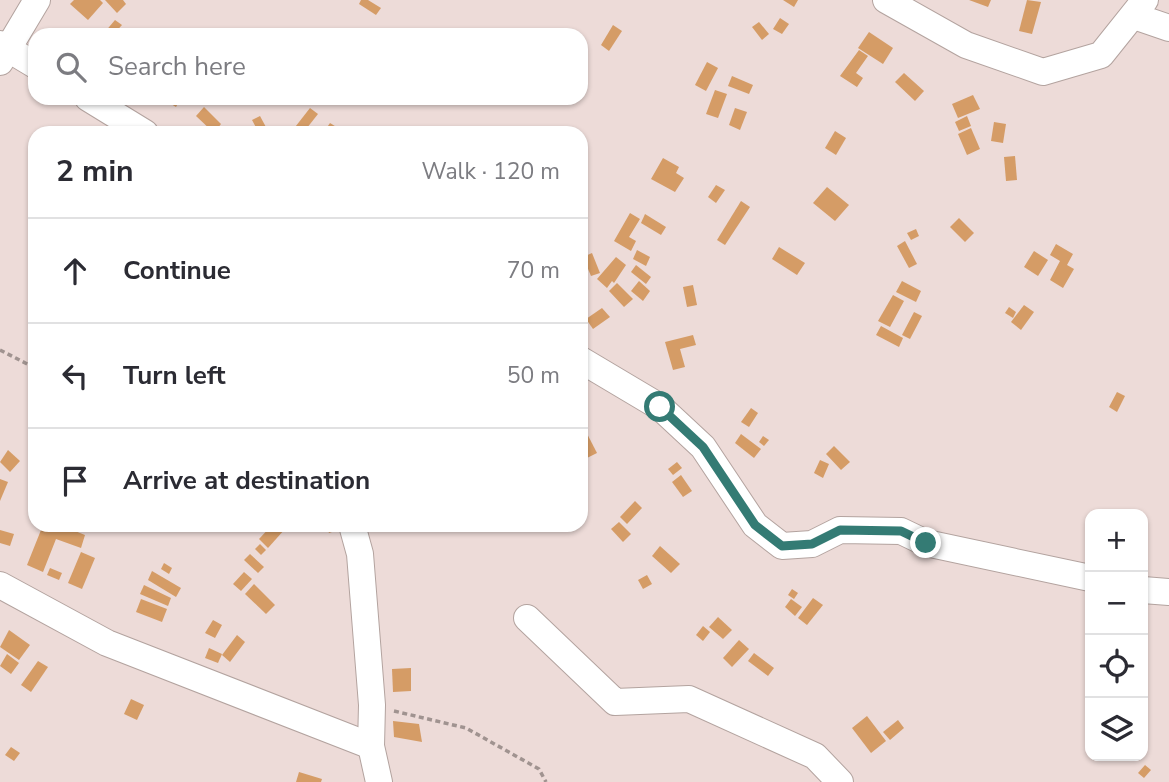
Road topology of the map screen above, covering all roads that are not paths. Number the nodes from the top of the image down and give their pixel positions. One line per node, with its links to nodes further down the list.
1 (37, 0): 5 (street)
2 (886, 0): 3 (street)
3 (1139, 8): 4 (street)
4 (1169, 28)
5 (3, 51): 6 (street)
6 (28, 62)
7 (99, 105): 8 (street)
8 (134, 126)
9 (588, 364): 11 (street)
10 (354, 532): 16 (street)
11 (1085, 577)
12 (0, 585): 16 (street)
13 (1148, 590): 14 (street)
14 (1169, 592)
15 (527, 618): 18 (street)
16 (371, 746): 17 (street)
17 (379, 782)
18 (840, 782)

